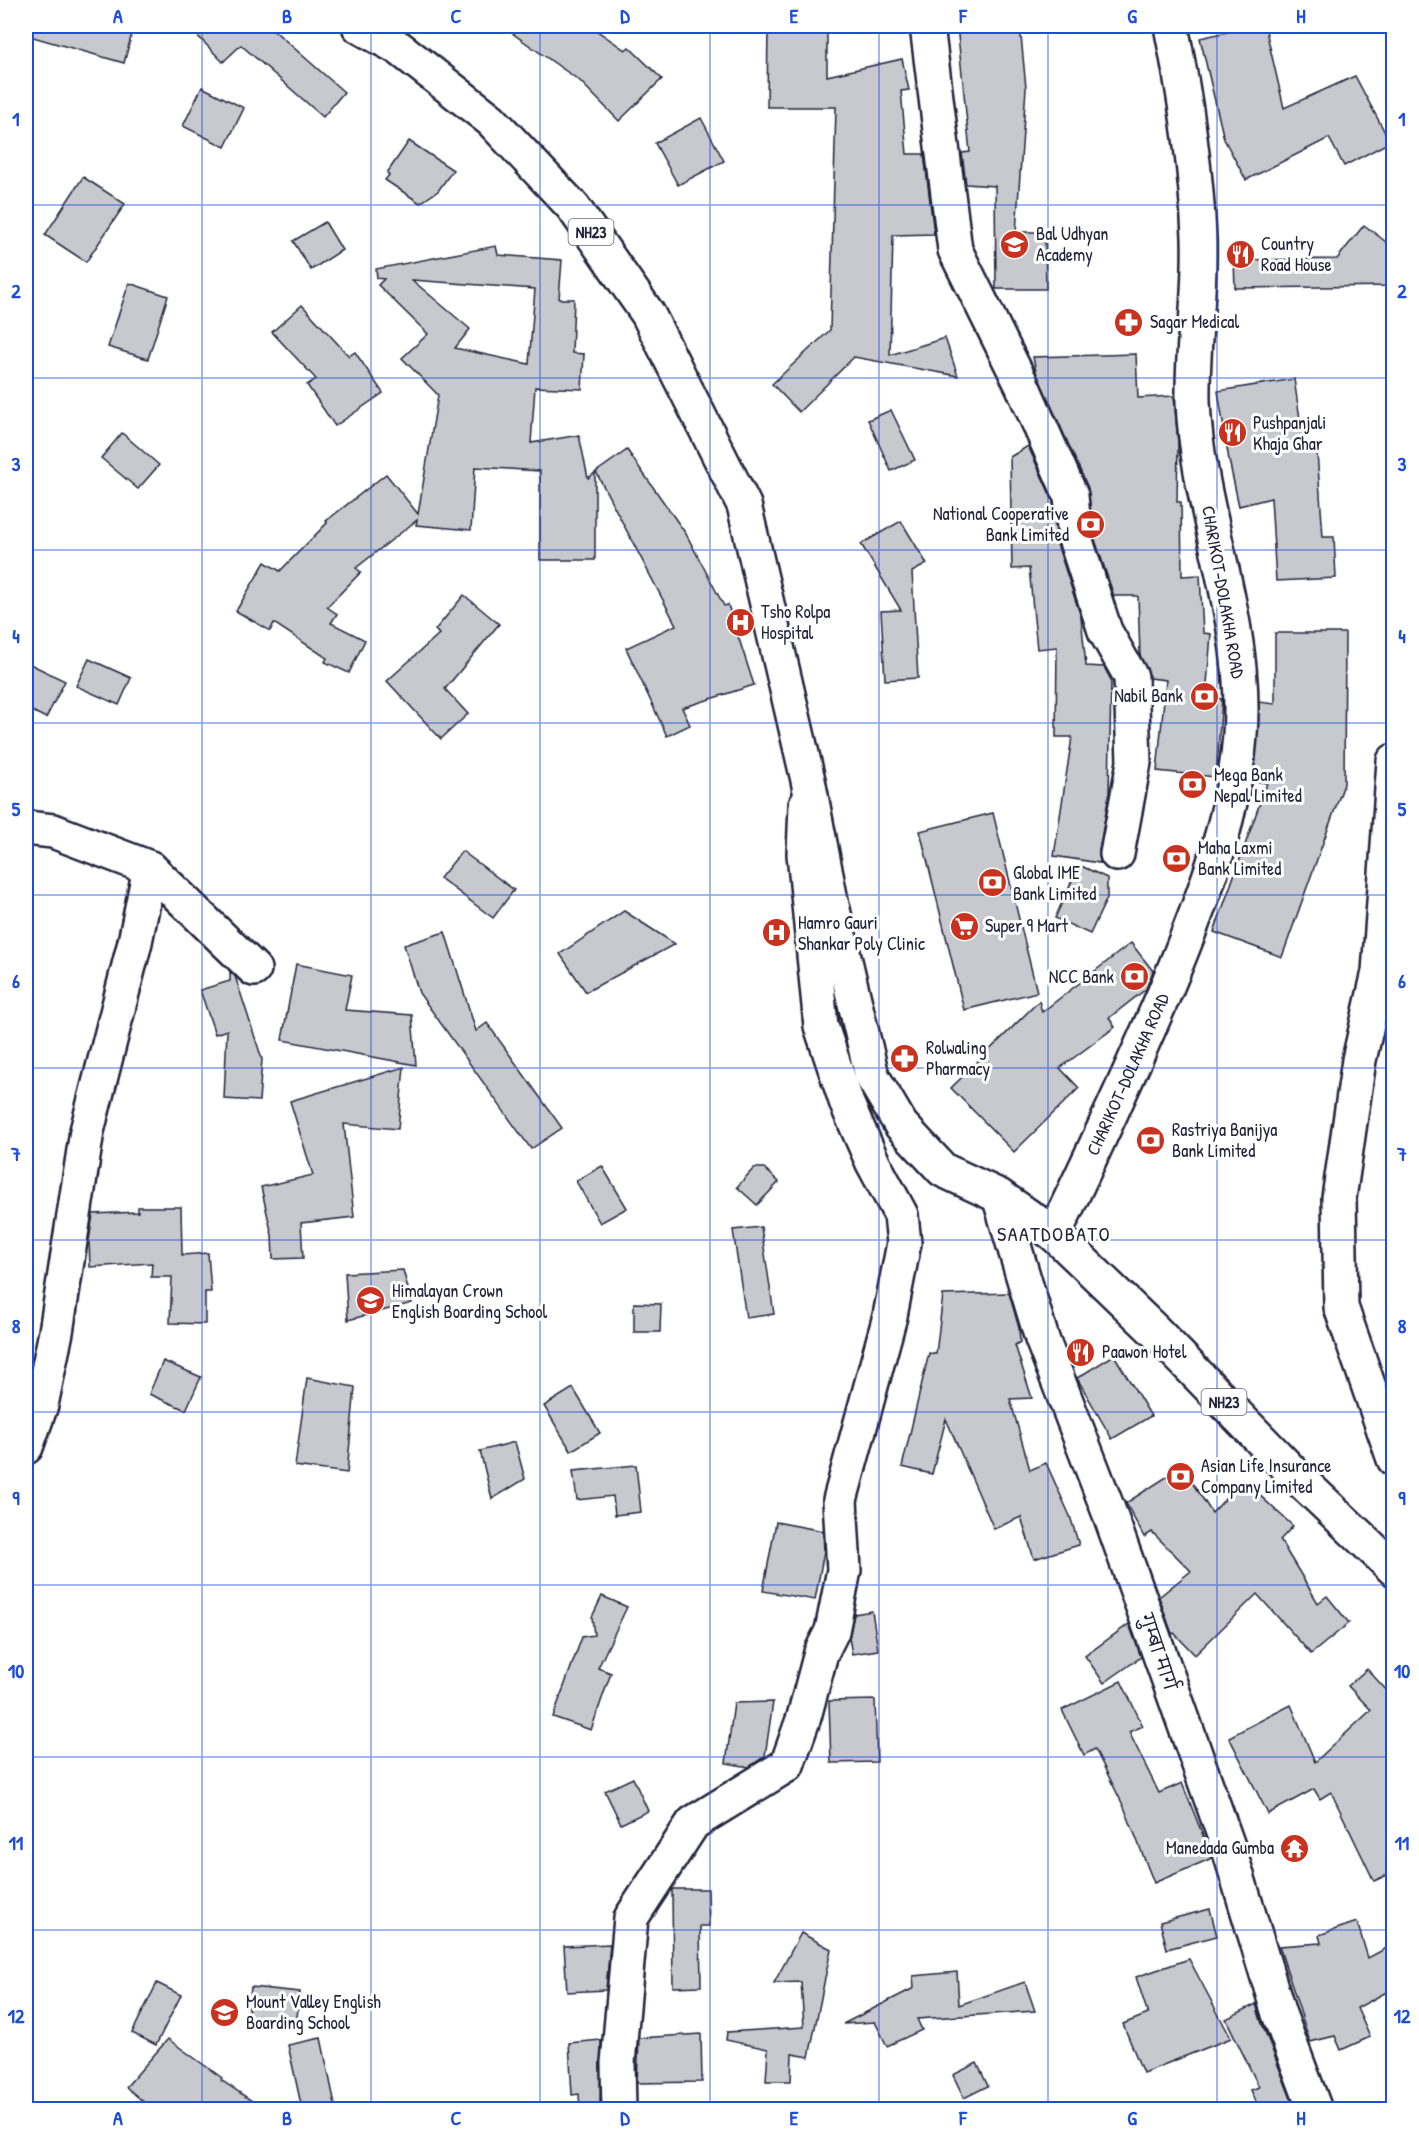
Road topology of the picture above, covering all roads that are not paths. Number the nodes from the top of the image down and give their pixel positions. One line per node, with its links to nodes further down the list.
1 (359, 26): 5 (main road, NH23)
2 (927, 26): 7 (main road)
3 (1171, 26): 11 (main road, CHARIKOT-DOLAKHA ROAD)
4 (1394, 761): 13 (main road)
5 (808, 780): 10 (main road, NH23); 15 (main road)
6 (26, 828): 8 (main road)
7 (1117, 854)
8 (150, 867): 9 (main road); 12 (main road)
9 (254, 969)
10 (999, 1196): 11 (main road, NH23); 16 (main road, गुम्बा मार्ग)
11 (1054, 1234): 14 (main road, NH23)
12 (26, 1447)
13 (1394, 1459)
14 (1394, 1569)
15 (619, 2109)
16 (1315, 2109)

